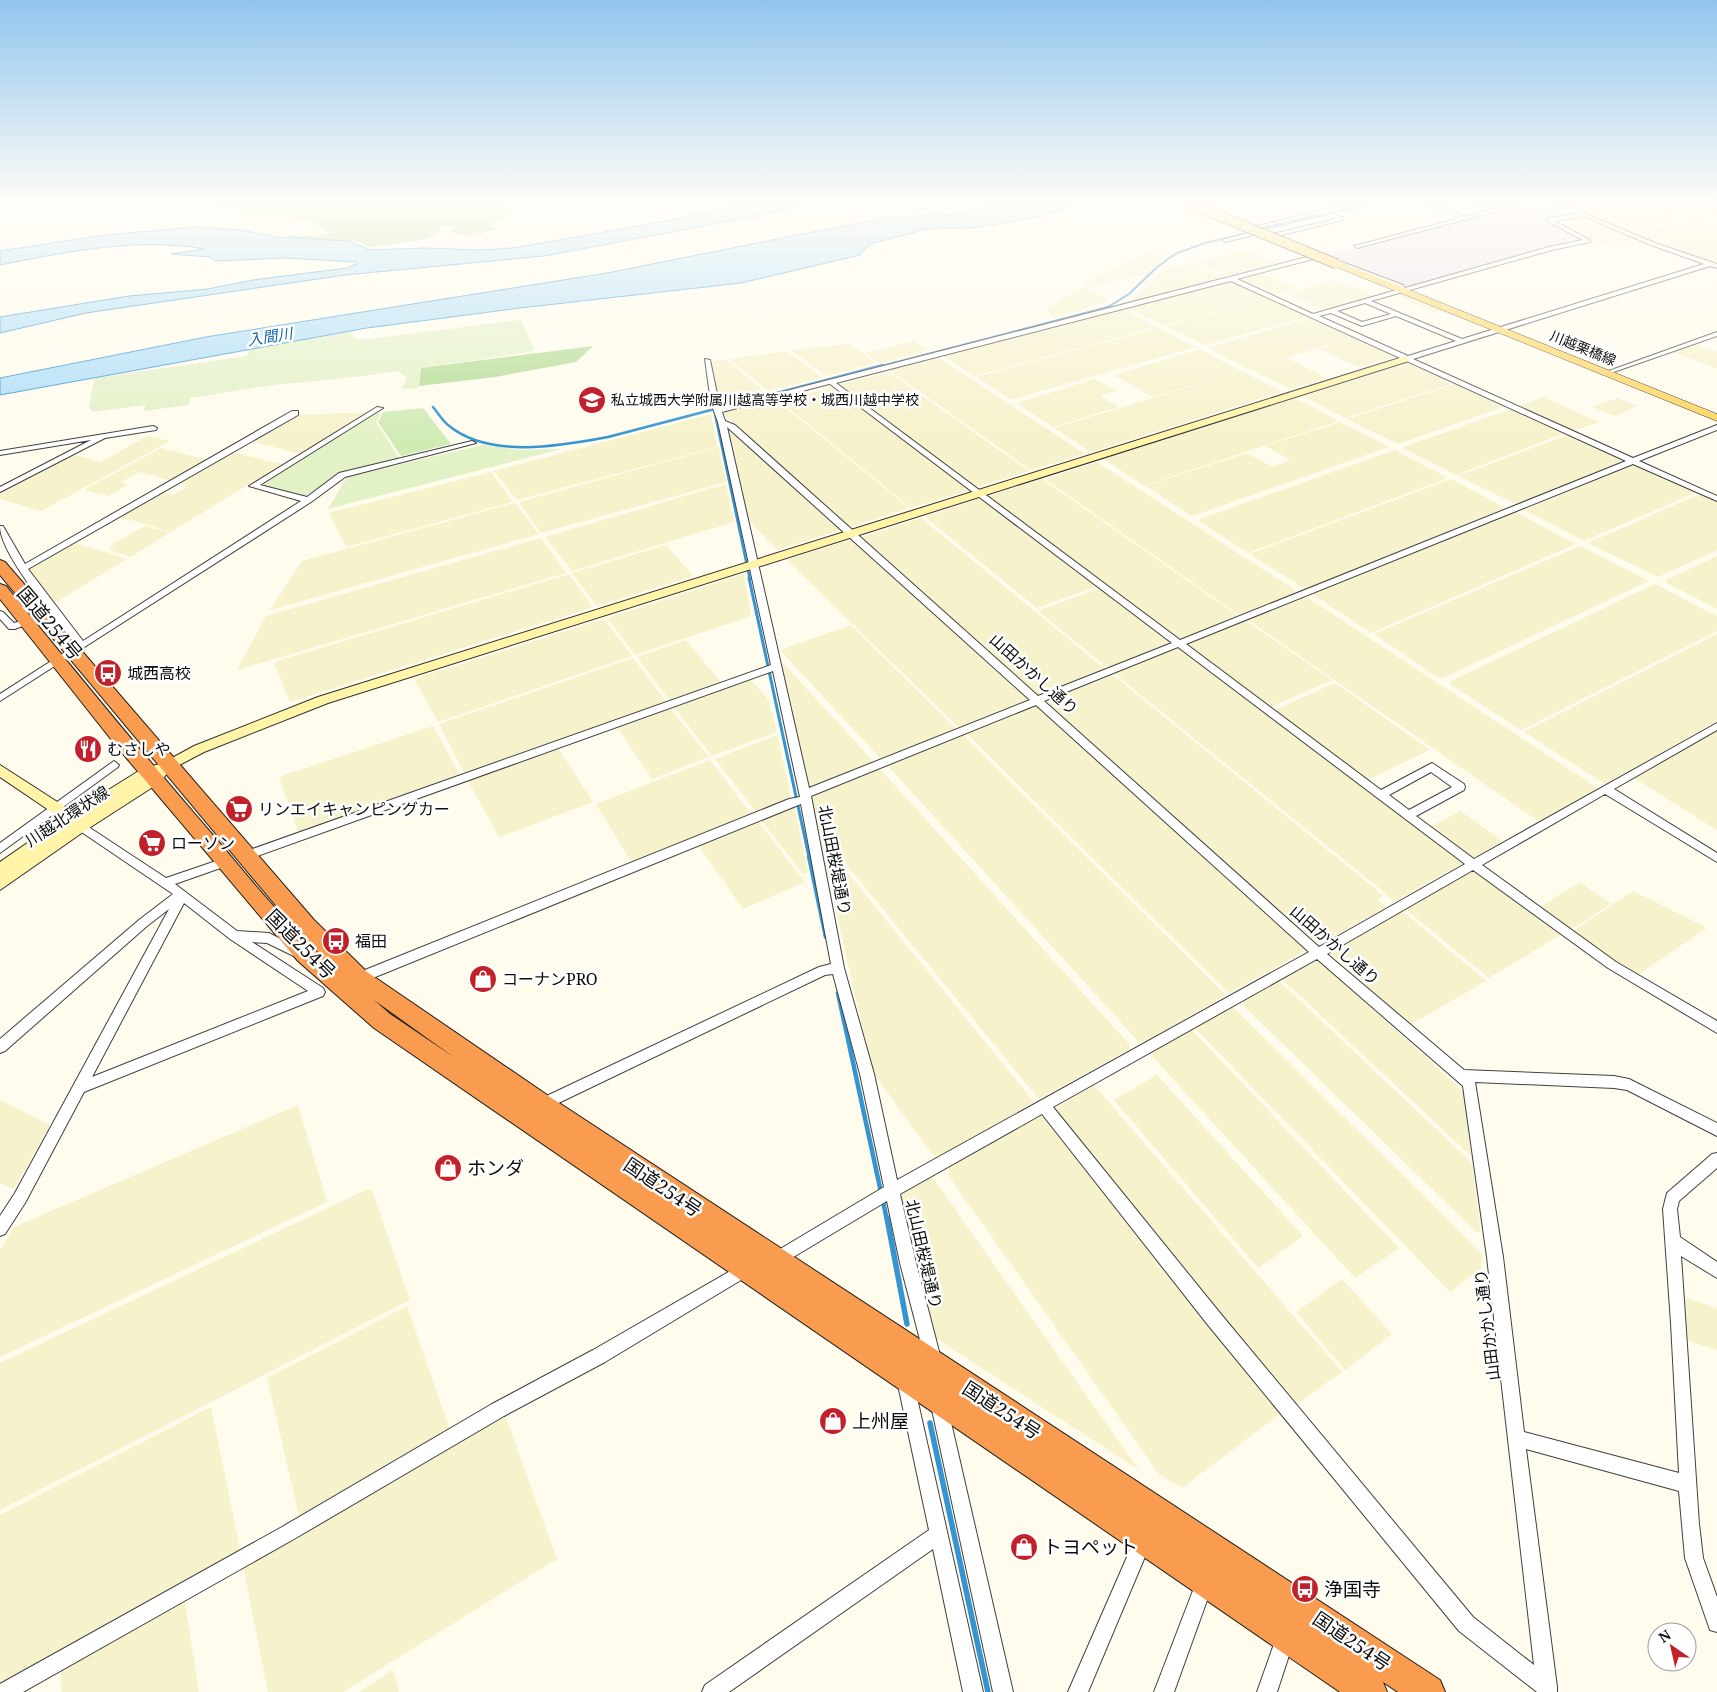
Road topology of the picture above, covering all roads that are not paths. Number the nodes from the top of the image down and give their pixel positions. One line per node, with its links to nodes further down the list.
1 (1221, 282): 19 (street)
2 (1238, 282): 12 (street)
3 (1376, 282): 8 (street)
4 (1383, 282): 8 (main road, 川越栗橋線, bridge)
5 (1391, 282): 8 (street)
6 (1431, 282): 8 (street)
7 (1651, 282): 13 (street)
8 (1403, 290): 9 (street); 13 (main road, 川越栗橋線)
9 (1366, 301): 10 (street); 11 (street)
10 (1332, 311): 11 (street); 12 (street)
11 (1396, 314): 15 (street)
12 (1312, 316): 16 (street)
13 (1499, 329): 15 (street); 18 (main road, 川越栗橋線)
14 (1717, 334): 18 (street)
15 (1461, 341): 16 (street)
16 (1406, 359): 29 (street); 31 (street, 川越北環状線)
17 (707, 360): 22 (street, 北山田桜堤通り)
18 (1606, 372): 23 (main road, 川越栗橋線)
19 (832, 382): 22 (street); 31 (street)
20 (380, 408): 33 (street)
21 (295, 413): 37 (street)
22 (720, 417): 35 (street, 山田かかし通り); 36 (street, 北山田桜堤通り)
23 (1717, 418)
24 (1717, 426): 29 (street)
25 (153, 428): 26 (street)
26 (111, 434): 28 (street); 30 (street)
27 (472, 443): 33 (street)
28 (0, 454)
29 (1634, 461): 32 (street); 41 (street)
30 (0, 490)
31 (978, 493): 35 (street, 川越北環状線); 41 (street)
32 (1717, 499)
33 (308, 500): 42 (street)
34 (0, 528): 37 (street)
35 (851, 533): 36 (street, 川越北環状線); 45 (street, 山田かかし通り)
36 (754, 563): 43 (street, 北山田桜堤通り); 49 (street, 川越北環状線)
37 (12, 567): 42 (highway, 国道254号)
38 (0, 589): 40 (highway, 国道254号)
39 (0, 614): 40 (street)
40 (27, 622): 42 (highway, 国道254号)
41 (1179, 645): 45 (street); 51 (street)
42 (71, 652): 44 (street); 49 (highway, 国道254号)
43 (776, 667): 52 (street, 北山田桜堤通り); 58 (street)
44 (0, 698)
45 (1039, 700): 52 (street); 65 (street, 山田かかし通り)
46 (1717, 726): 50 (street)
47 (114, 765): 53 (street)
48 (0, 770): 53 (street)
49 (156, 773): 55 (street, 川越北環状線); 58 (highway, 国道254号)
50 (1605, 789): 57 (street); 59 (street)
51 (1382, 794): 54 (street); 54 (street)
52 (806, 797): 67 (street, 北山田桜堤通り); 68 (street)
53 (55, 806): 55 (street); 56 (street)
54 (1409, 815): 59 (street)
55 (77, 823): 60 (street, 川越北環状線); 61 (street); 62 (street, 川越北環状線)
56 (0, 849)
57 (1717, 858)
58 (235, 859): 61 (street); 66 (highway, 国道254号); 68 (highway, 国道254号)
59 (1473, 864): 65 (street); 69 (street)
60 (0, 870)
61 (164, 883): 63 (street)
62 (0, 884)
63 (181, 894): 64 (street); 70 (street); 72 (street)
64 (234, 936): 66 (street); 72 (street)
65 (1318, 953): 71 (street, 山田かかし通り); 74 (street)
66 (306, 955): 81 (highway, 国道254号)
67 (838, 968): 73 (street); 77 (street, 北山田桜堤通り)
68 (360, 978): 73 (highway, 国道254号)
69 (1717, 1028)
70 (0, 1047)
71 (1461, 1076): 75 (street); 86 (street, 山田かかし通り)
72 (77, 1089): 78 (street)
73 (541, 1105): 80 (highway, 国道254号)
74 (1044, 1106): 77 (street); 94 (street)
75 (1717, 1130)
76 (1717, 1159): 79 (street)
77 (893, 1190): 80 (street); 83 (street, 北山田桜堤通り)
78 (0, 1228)
79 (1674, 1242): 82 (street); 87 (street)
80 (774, 1260): 83 (highway, 国道254号)
81 (746, 1268): 84 (highway, 国道254号); 95 (street)
82 (1717, 1271)
83 (934, 1365): 103 (highway, 国道254号)
84 (903, 1374): 85 (highway, 国道254号); 88 (street)
85 (937, 1396): 89 (highway, 国道254号); 98 (street)
86 (1516, 1438): 87 (street); 94 (street, 山田かかし通り)
87 (1686, 1484): 91 (street)
88 (939, 1534): 96 (street); 97 (street)
89 (1144, 1539): 90 (highway, 国道254号); 99 (street)
90 (1205, 1581): 93 (highway, 国道254号); 100 (street)
91 (1712, 1600): 92 (street)
92 (1717, 1623)
93 (1286, 1634): 101 (street); 102 (highway, 国道254号)
94 (1547, 1690)
95 (4, 1692)
96 (712, 1692)
97 (973, 1692)
98 (1003, 1692)
99 (1078, 1692)
100 (1164, 1692)
101 (1267, 1692)
102 (1370, 1692)
103 (1428, 1692)

